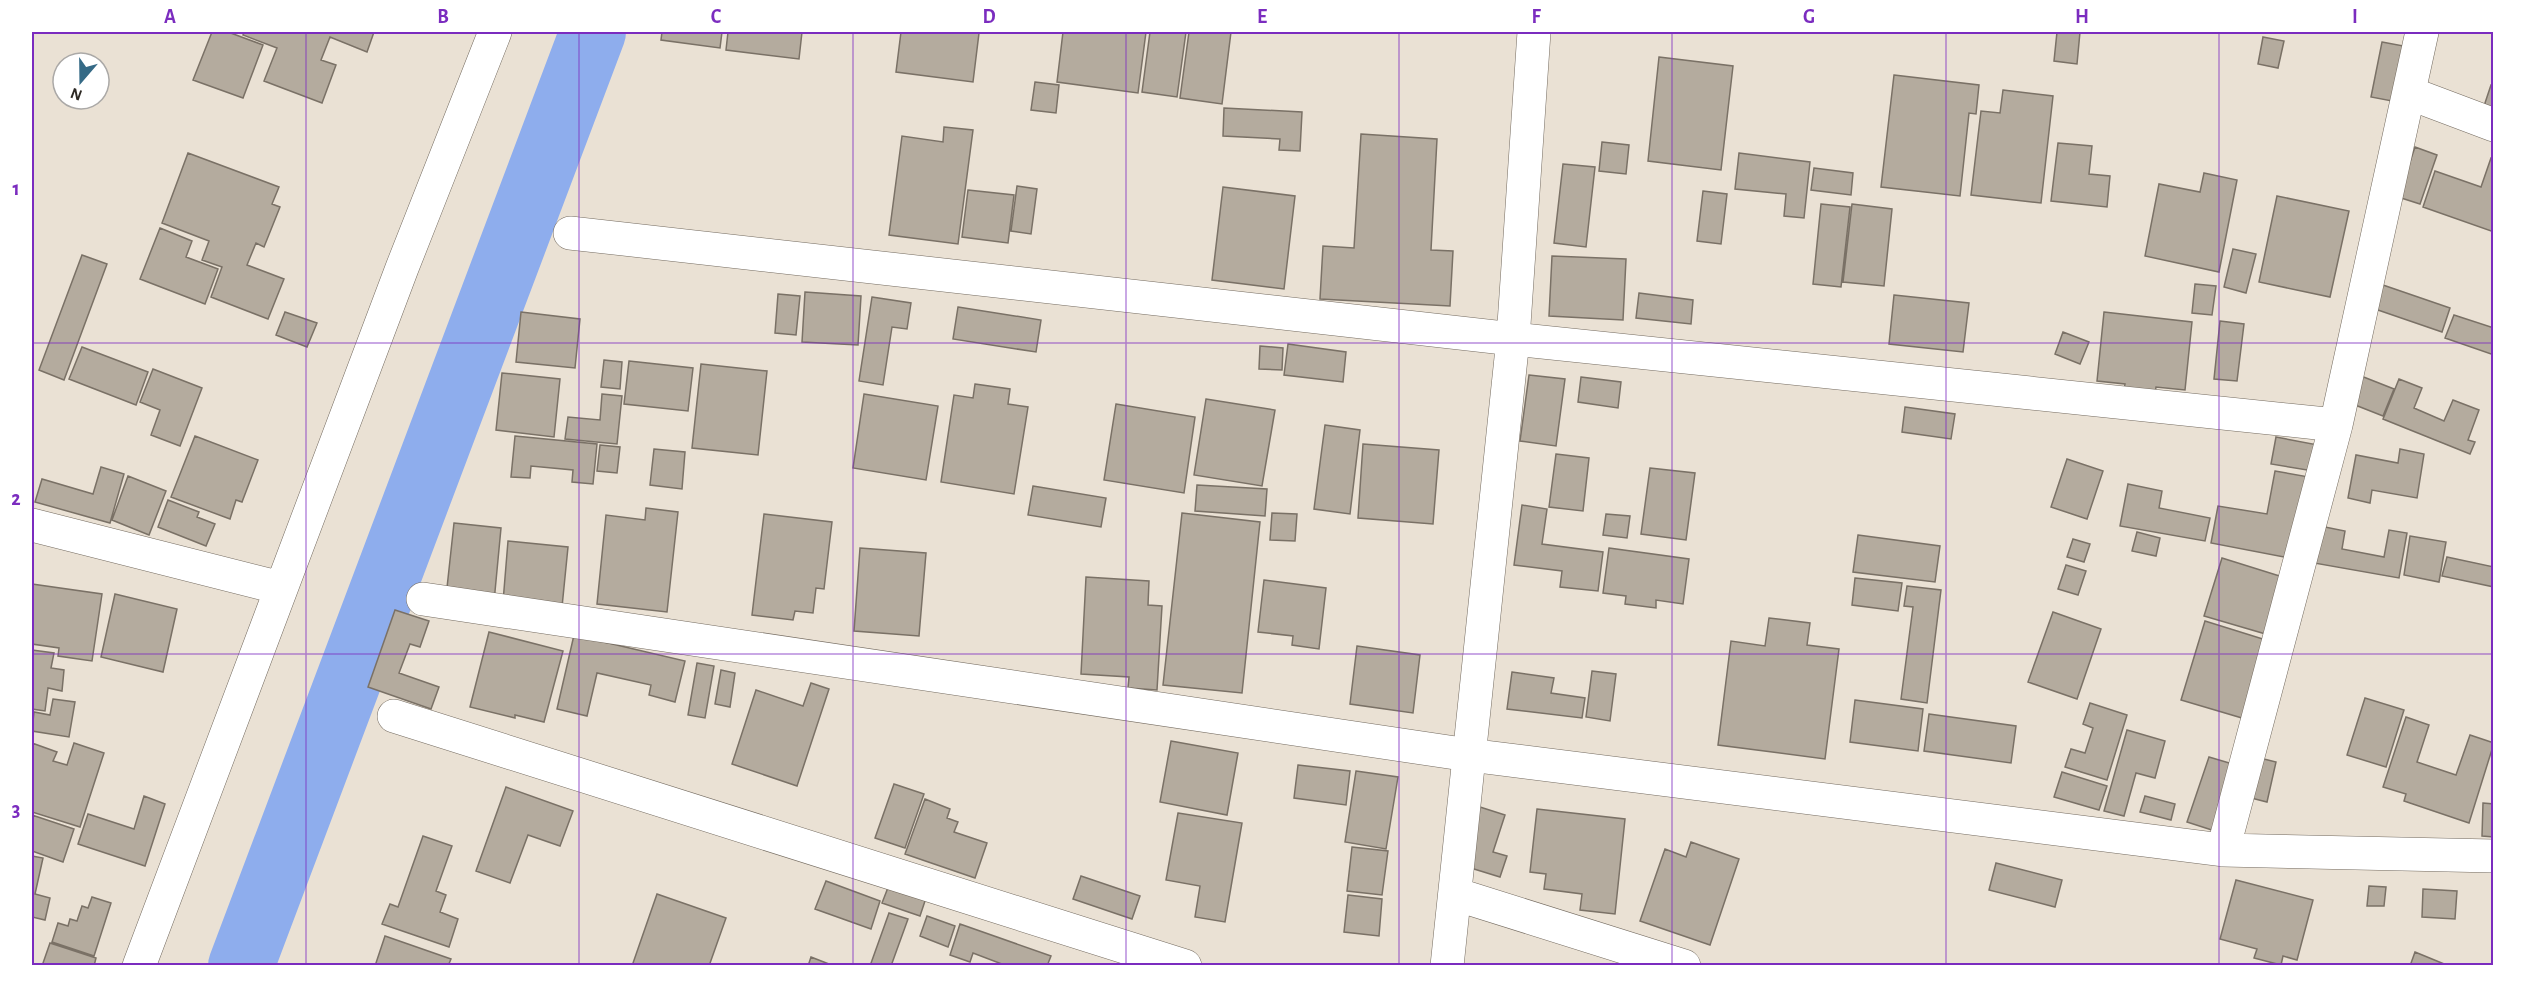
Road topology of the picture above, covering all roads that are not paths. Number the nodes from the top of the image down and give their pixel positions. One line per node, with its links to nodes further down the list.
1 (495, 32): 10 (street)
2 (1534, 32): 7 (street)
3 (2422, 32): 4 (street)
4 (2409, 93): 5 (street); 8 (street)
5 (2493, 125)
6 (570, 233): 7 (street)
7 (1513, 339): 8 (street); 13 (street)
8 (2336, 425): 14 (street)
9 (32, 525): 10 (street)
10 (281, 588): 17 (street)
11 (423, 599): 13 (street)
12 (394, 716): 18 (street)
13 (1469, 755): 14 (street); 16 (street)
14 (2223, 850): 15 (street)
15 (2493, 856)
16 (1455, 894): 19 (street); 20 (street)
17 (139, 966)
18 (1185, 966)
19 (1447, 966)
20 (1684, 966)

